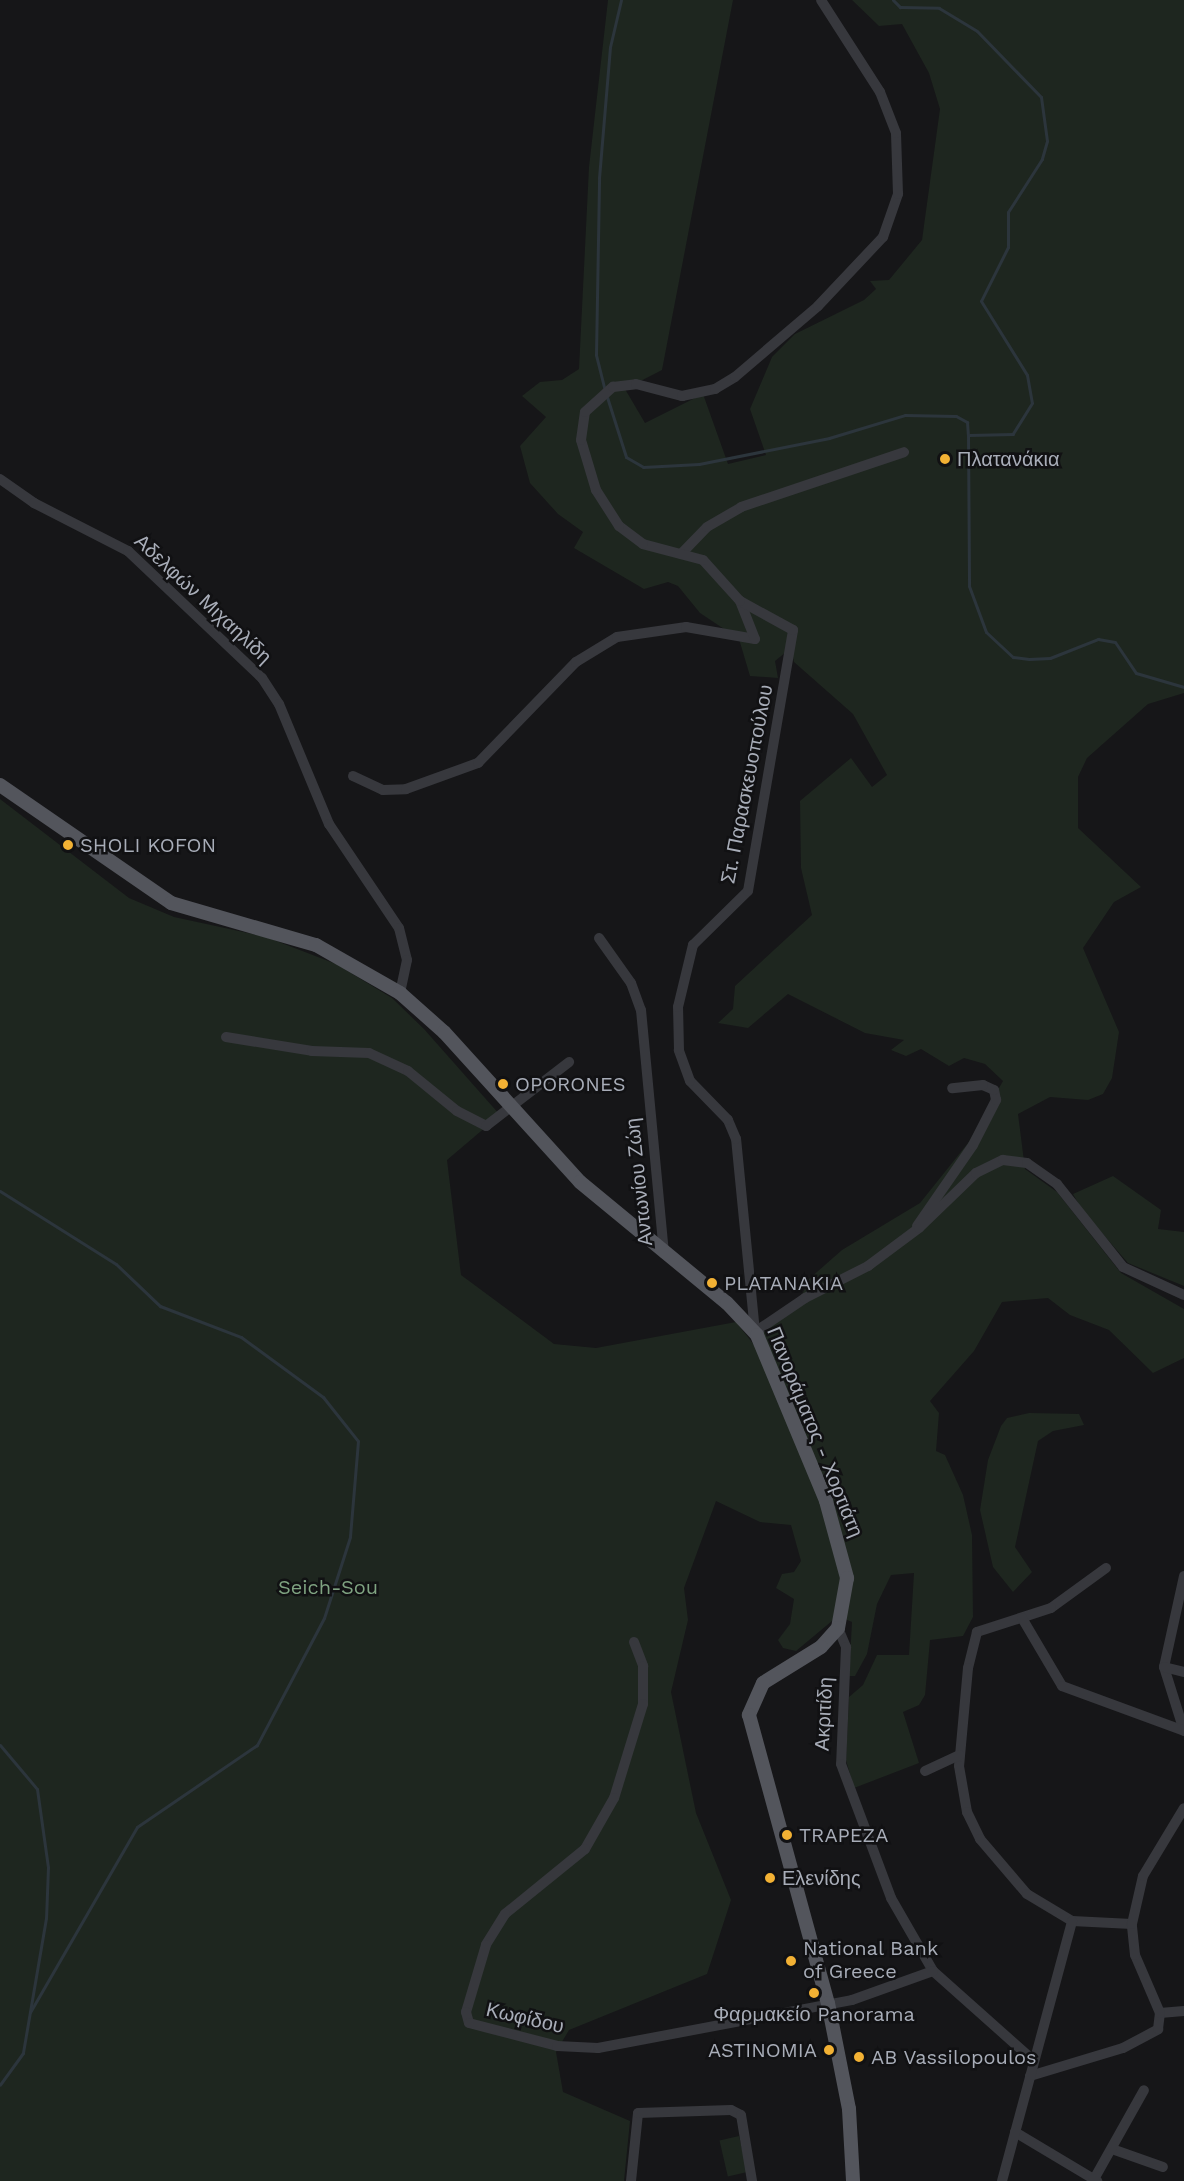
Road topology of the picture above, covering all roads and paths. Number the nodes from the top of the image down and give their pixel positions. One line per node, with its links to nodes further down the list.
1 (821, 0): 4 (street, Στ. Παρασκευοπούλου)
2 (904, 452): 4 (street)
3 (0, 478): 9 (street, Αδελφών Μιχαηλίδη)
4 (681, 554): 5 (street, Στ. Παρασκευοπούλου)
5 (740, 601): 6 (street); 17 (street, Στ. Παρασκευοπούλου)
6 (353, 776)
7 (0, 785): 9 (main road, Πανοράματος - Χορτιάτη)
8 (599, 938): 15 (street, Αντωνίου Ζώη)
9 (400, 993): 13 (main road, Πανοράματος - Χορτιάτη)
10 (226, 1036): 13 (street)
11 (569, 1062): 13 (street)
12 (952, 1088): 14 (street)
13 (513, 1107): 15 (main road, Πανοράματος - Χορτιάτη)
14 (912, 1234): 16 (street); 17 (street)
15 (664, 1254): 17 (main road, Πανοράματος - Χορτιάτη)
16 (1184, 1295)
17 (755, 1332): 21 (main road, Πανοράματος - Χορτιάτη)
18 (1106, 1568): 20 (street)
19 (1184, 1576): 23 (street)
20 (1022, 1618): 25 (street); 26 (street)
21 (838, 1628): 31 (street, Ακριτίδη); 32 (main road)
22 (634, 1642): 32 (street, Κωφίδου)
23 (1164, 1666): 24 (street); 25 (street)
24 (1184, 1672)
25 (1184, 1731)
26 (959, 1755): 27 (street); 29 (street)
27 (925, 1771)
28 (1184, 1808): 30 (street)
29 (1072, 1921): 30 (street); 35 (street)
30 (1132, 1924): 34 (street)
31 (933, 1971): 32 (street, Κωφίδου); 35 (street, Ακριτίδη)
32 (828, 2003): 43 (main road)
33 (1184, 2012): 34 (street)
34 (1160, 2013): 36 (street)
35 (1034, 2061): 36 (street)
36 (1030, 2076): 38 (street)
37 (1144, 2091): 39 (street)
38 (1015, 2132): 44 (street); 45 (street)
39 (1112, 2149): 40 (street); 45 (street)
40 (1163, 2167)
41 (631, 2181): 42 (street)
42 (752, 2181)
43 (853, 2181)
44 (1002, 2181)
45 (1095, 2181)

